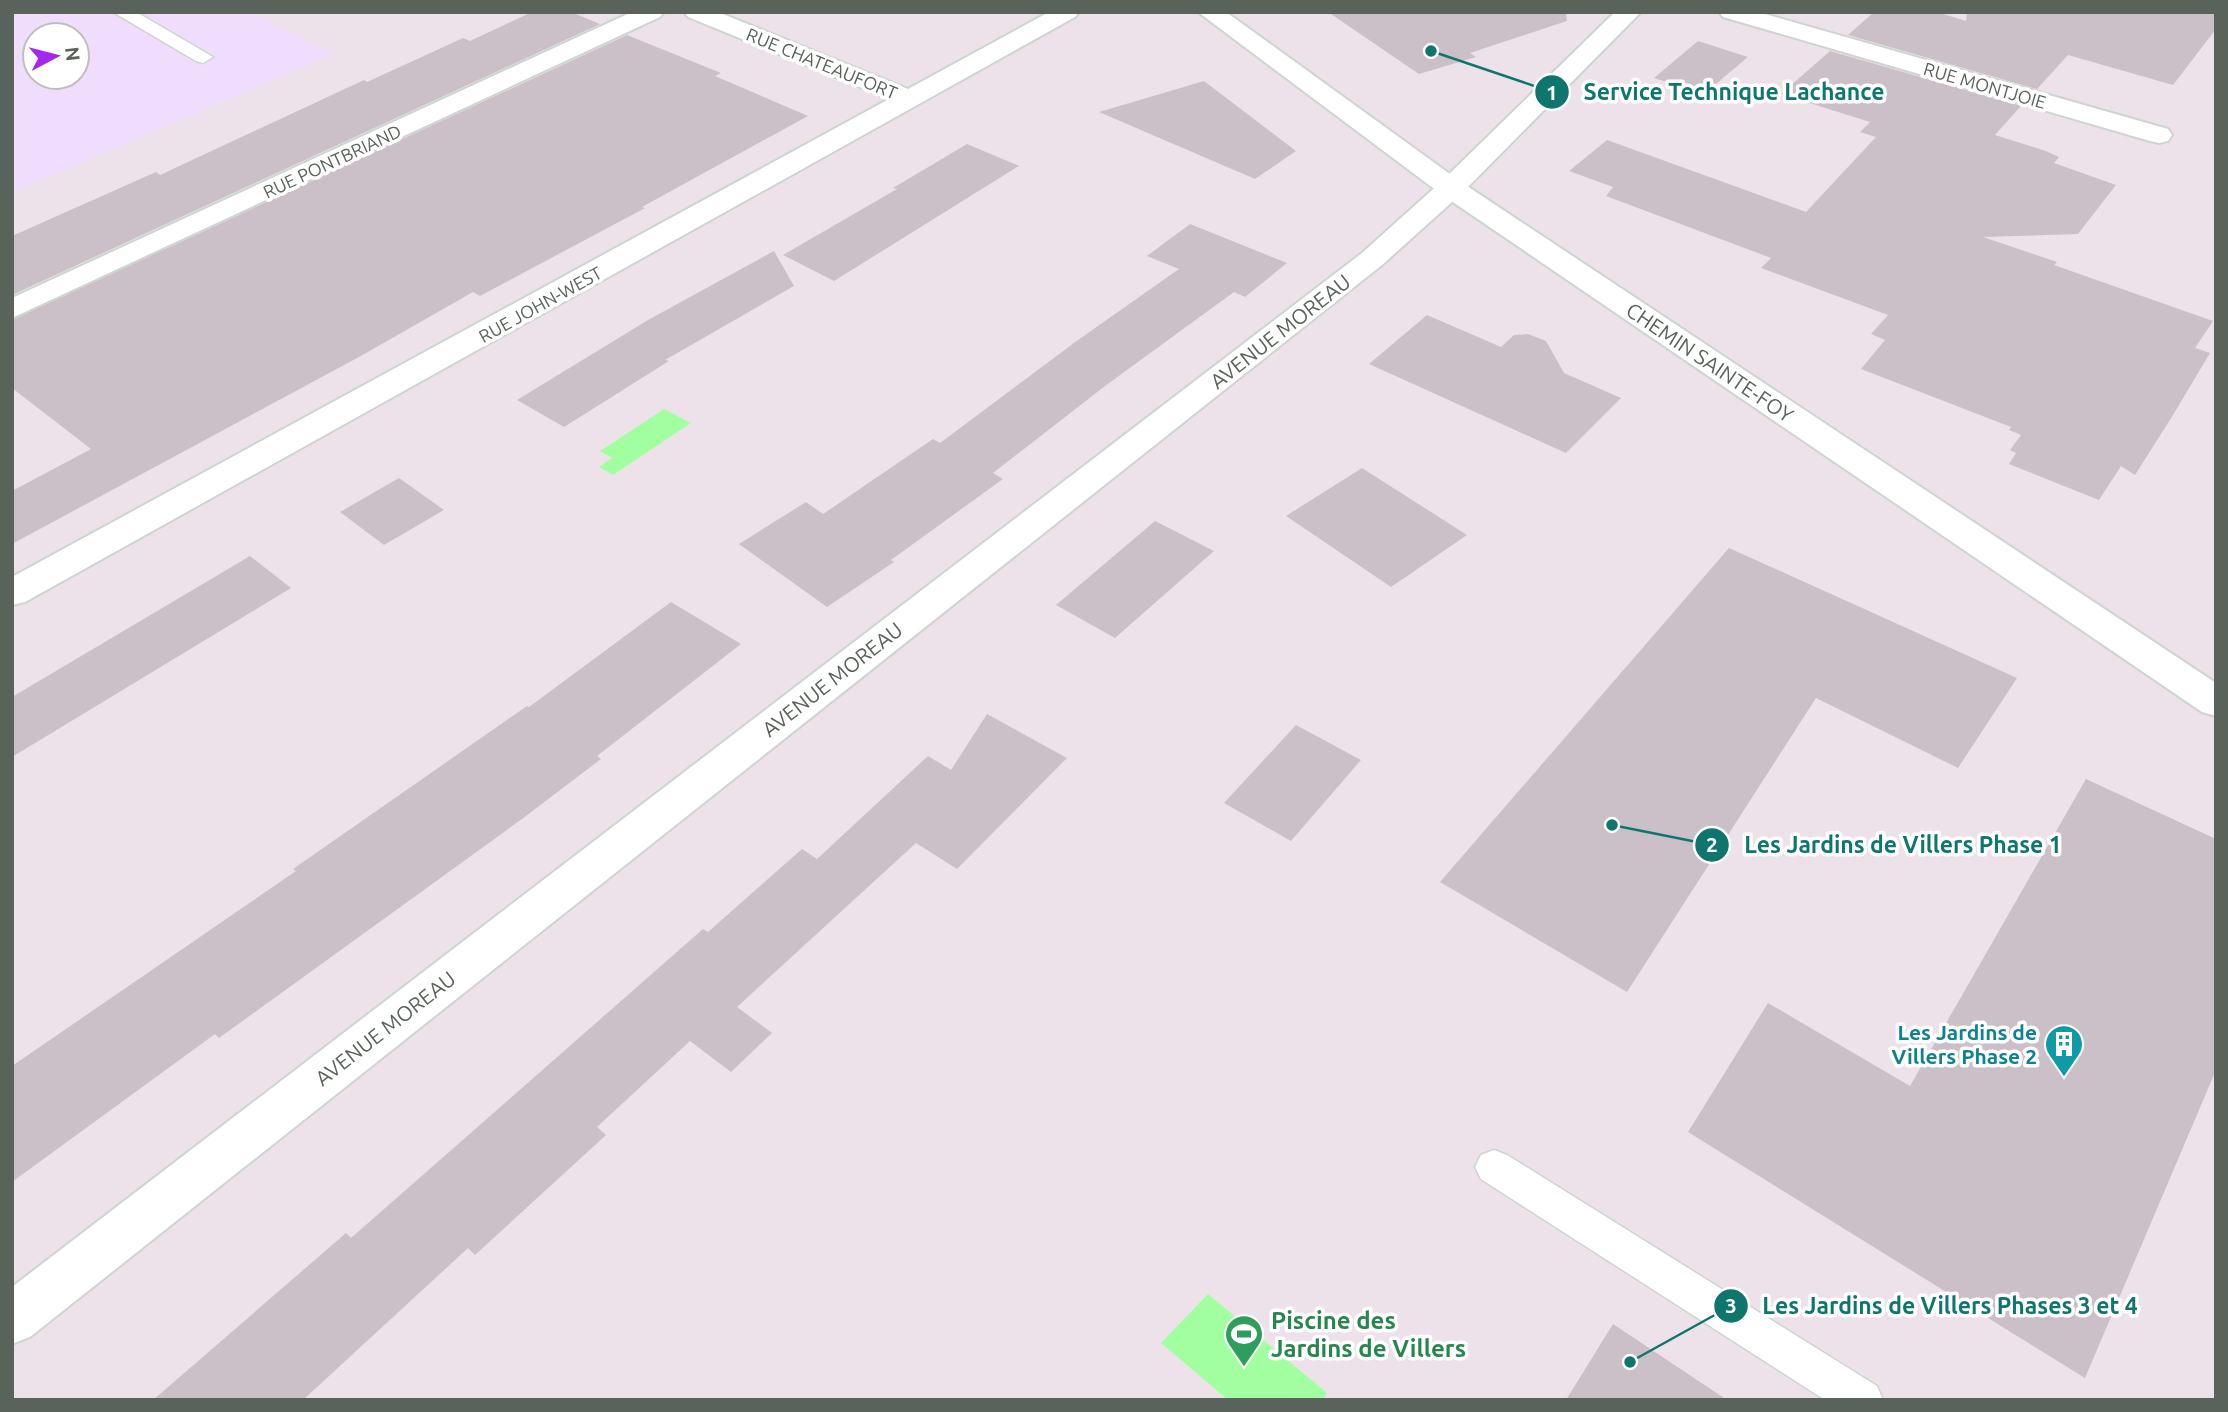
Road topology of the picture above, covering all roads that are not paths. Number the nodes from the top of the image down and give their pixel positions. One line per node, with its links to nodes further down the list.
1 (122, 12): 8 (lane)
2 (652, 12): 12 (street, RUE PONTBRIAND)
3 (696, 12): 9 (street, RUE CHATEAUFORT)
4 (1067, 12): 9 (street, RUE JOHN-WEST)
5 (1210, 12): 11 (street, CHEMIN SAINTE-FOY)
6 (1629, 12): 11 (street, AVENUE MOREAU)
7 (1731, 12): 10 (street, RUE MONTJOIE)
8 (203, 57)
9 (909, 98): 13 (street, RUE JOHN-WEST)
10 (2159, 135)
11 (1451, 188): 14 (street, CHEMIN SAINTE-FOY); 16 (street, AVENUE MOREAU)
12 (12, 309)
13 (12, 593)
14 (2216, 702)
15 (1494, 1167): 17 (lane)
16 (12, 1319)
17 (1863, 1400)

